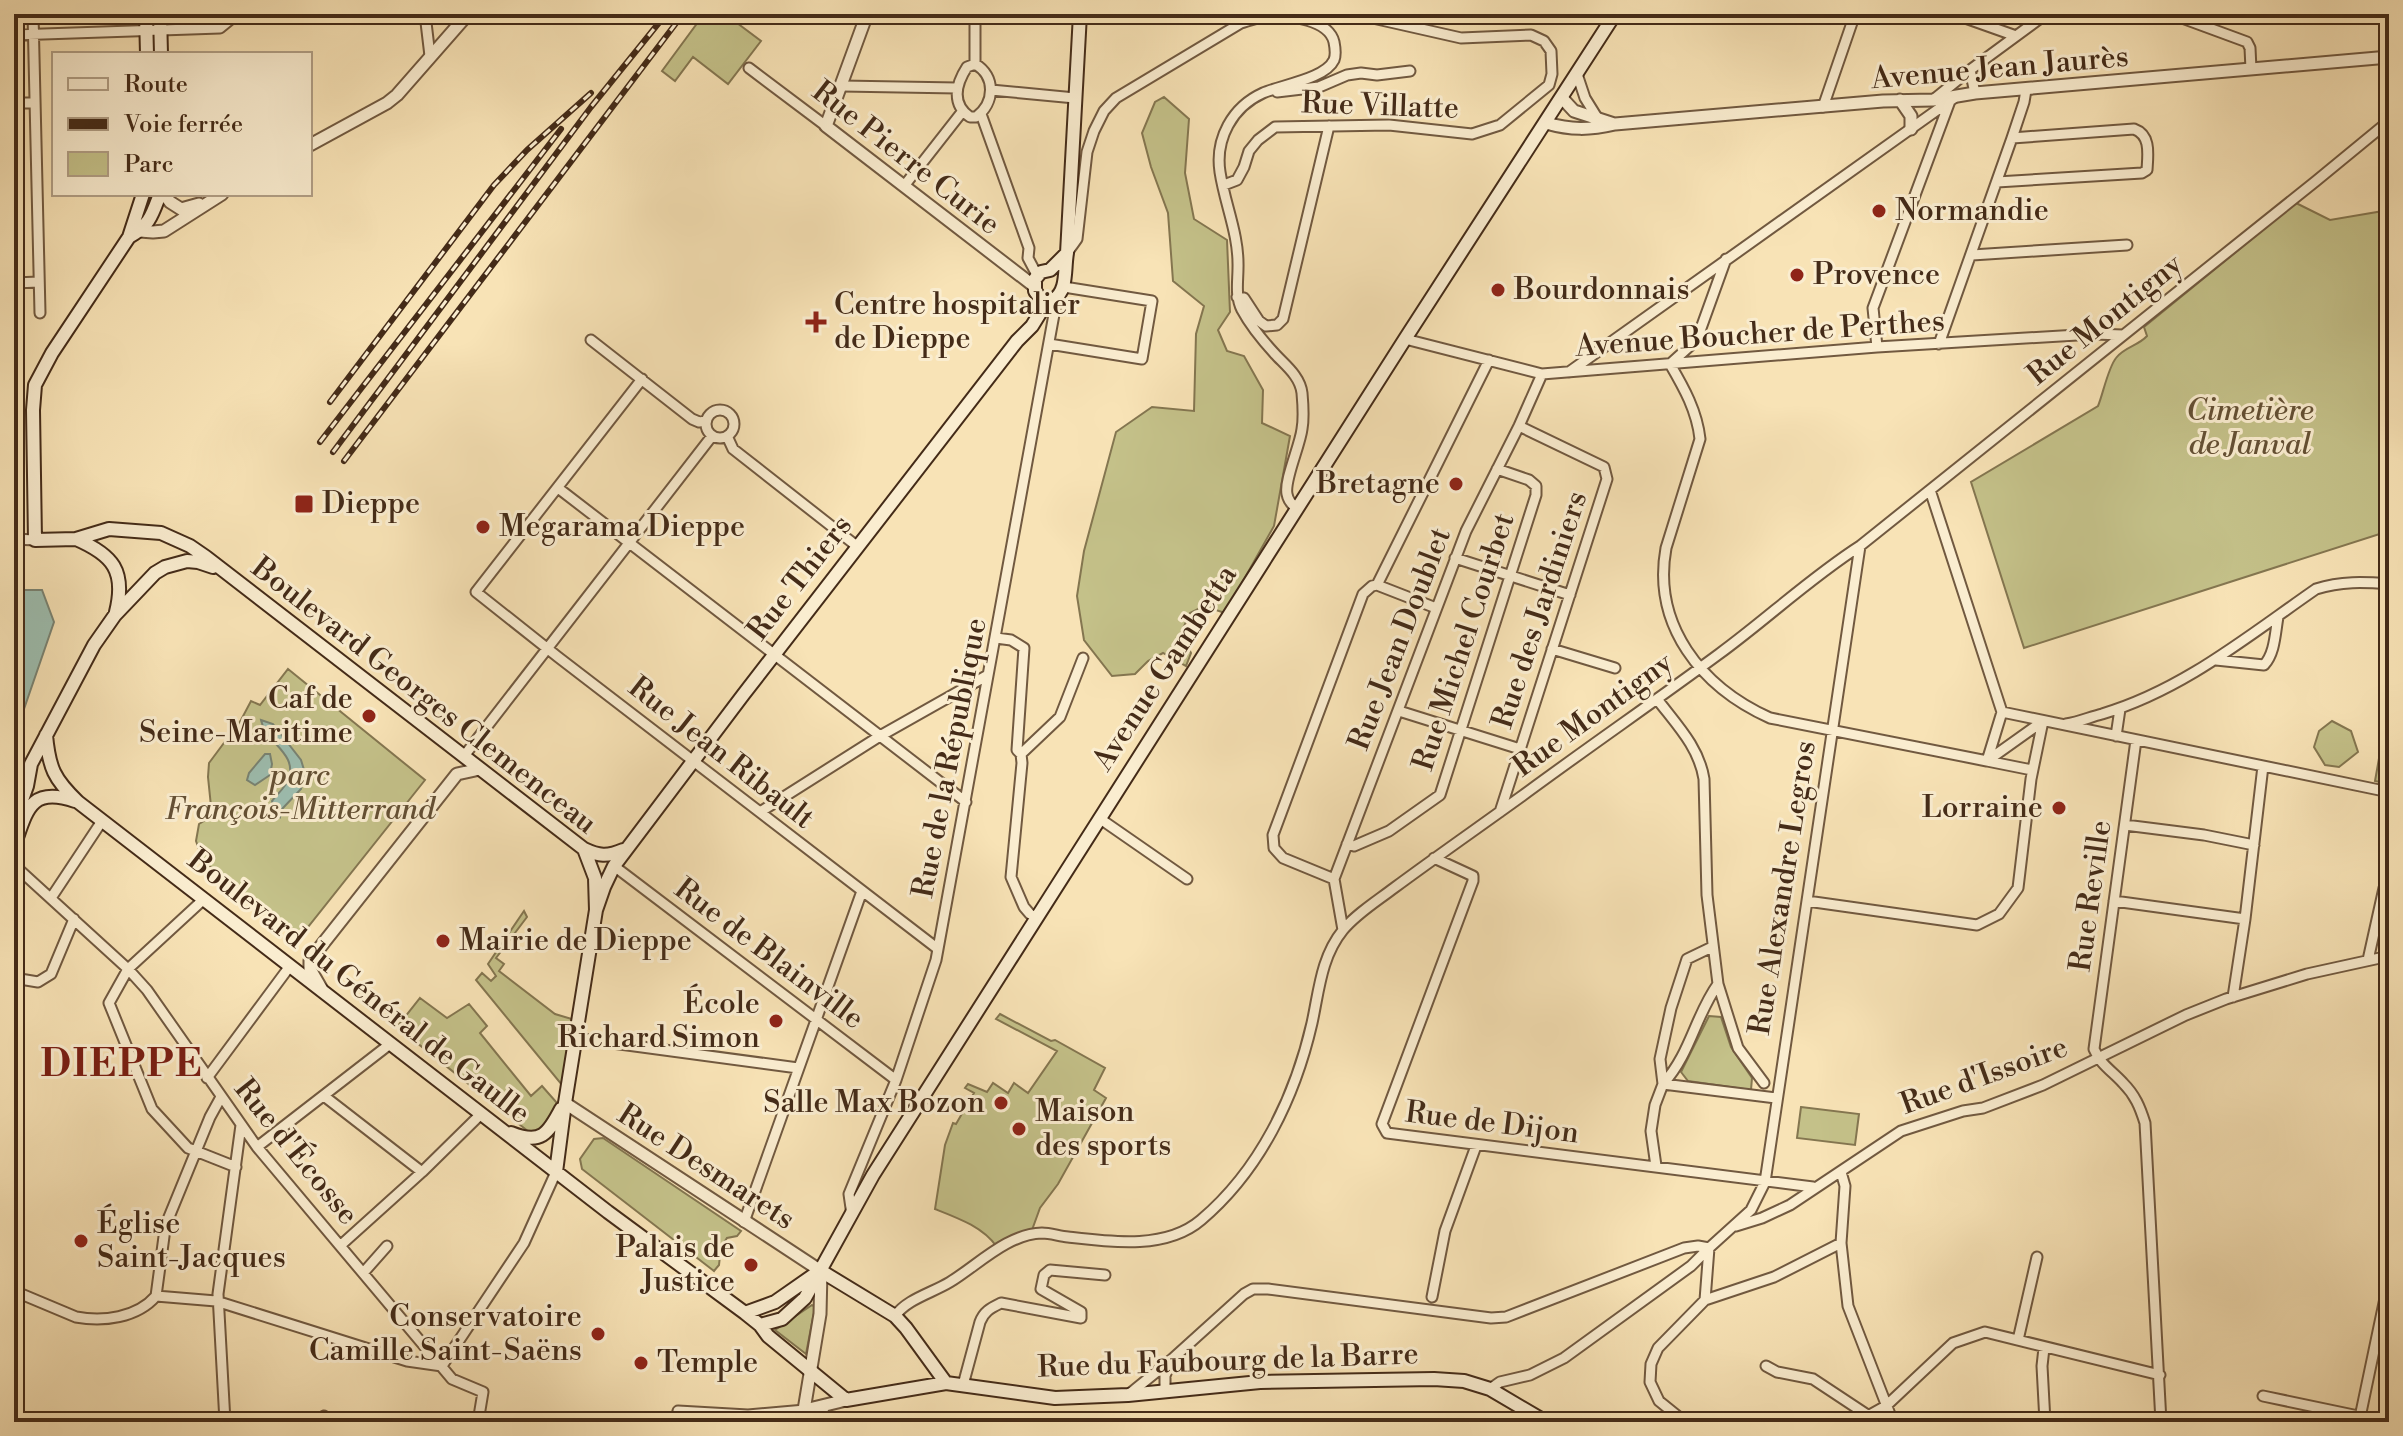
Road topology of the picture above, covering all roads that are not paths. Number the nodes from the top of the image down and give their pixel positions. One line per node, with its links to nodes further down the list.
1 (33, 14): 19 (street)
2 (146, 14): 18 (main road)
3 (160, 14): 17 (main road)
4 (231, 14): 17 (street)
5 (425, 14): 24 (street)
6 (468, 14): 24 (street)
7 (867, 14): 33 (street)
8 (975, 14): 26 (street)
9 (1080, 14): 39 (main road)
10 (1355, 14): 32 (street)
11 (1615, 14): 31 (main road, Avenue Gambetta)
12 (1855, 14): 46 (street)
13 (1954, 14): 21 (street)
14 (2046, 14): 21 (street)
15 (2171, 14): 28 (street)
16 (1278, 15): 37 (street); 68 (street)
17 (161, 30): 18 (street); 23 (main road)
18 (147, 31): 19 (street); 22 (main road)
19 (33, 34): 20 (street); 45 (street)
20 (14, 35)
21 (2016, 36): 29 (street)
22 (147, 52)
23 (161, 52)
24 (430, 56): 57 (street)
25 (2389, 57): 28 (street, Avenue Jean Jaurès)
26 (975, 64): 34 (street); 35 (street)
27 (749, 68): 53 (street, Rue Pierre Curie)
28 (2251, 69): 36 (street, Avenue Jean Jaurès)
29 (1970, 70): 38 (street); 43 (street)
30 (1410, 71): 37 (street, Rue Villatte)
31 (1577, 74): 40 (main road, Avenue Gambetta); 49 (street)
32 (1549, 85): 40 (street); 54 (street, Rue Villatte)
33 (842, 86): 34 (street); 53 (street)
34 (957, 88): 47 (street)
35 (991, 90): 39 (street); 48 (street)
36 (2026, 90): 38 (street, Avenue Jean Jaurès); 56 (street)
37 (1262, 93): 59 (street)
38 (1975, 93): 41 (street, Avenue Jean Jaurès)
39 (1075, 98): 68 (main road)
40 (1562, 98): 49 (street, Avenue Jean Jaurès); 51 (main road, Avenue Gambetta)
41 (1954, 98): 43 (street, Avenue Jean Jaurès); 55 (street); 81 (street)
42 (1900, 100): 43 (street, Avenue Jean Jaurès); 46 (street, Avenue Jean Jaurès); 55 (street)
43 (1933, 100)
44 (14, 103): 45 (street)
45 (35, 103): 71 (street)
46 (1823, 107): 52 (street, Avenue Jean Jaurès)
47 (962, 112): 48 (street); 60 (street)
48 (981, 114): 73 (street)
49 (1598, 119): 52 (street, Avenue Jean Jaurès)
50 (2389, 121): 76 (street, Rue Montigny)
51 (1546, 123): 52 (street, Avenue Jean Jaurès); 77 (main road, Avenue Gambetta)
52 (1615, 124)
53 (826, 126): 60 (street, Rue Pierre Curie)
54 (1329, 126): 59 (street, Rue Villatte); 74 (street)
55 (1911, 129): 70 (street)
56 (2012, 138): 58 (street); 58 (street)
57 (312, 144)
58 (1997, 182): 69 (street)
59 (1224, 185): 74 (street)
60 (904, 186): 73 (street, Rue Pierre Curie)
61 (143, 196): 66 (main road)
62 (161, 196): 66 (main road)
63 (164, 196): 65 (street)
64 (218, 196): 65 (street)
65 (207, 202): 66 (street)
66 (135, 234): 97 (main road)
67 (2127, 245): 69 (street)
68 (1067, 253): 73 (main road, Rue Thiers)
69 (1972, 255): 80 (street)
70 (1726, 258): 83 (street); 84 (street)
71 (39, 282): 72 (street); 75 (street)
72 (14, 283)
73 (1049, 287): 79 (street, Rue de la République); 79 (street); 100 (main road, Rue Thiers)
74 (1237, 297): 94 (street)
75 (40, 313)
76 (2123, 335): 80 (street, Avenue Boucher de Perthes); 93 (street, Rue Montigny)
77 (1405, 339): 82 (street, Avenue Boucher de Perthes); 94 (main road, Avenue Gambetta)
78 (591, 340): 86 (street)
79 (1049, 344): 110 (street, Rue de la République)
80 (1939, 344): 81 (street, Avenue Boucher de Perthes)
81 (1877, 347): 83 (street, Avenue Boucher de Perthes)
82 (1489, 360): 85 (street, Avenue Boucher de Perthes); 105 (street)
83 (1670, 364): 84 (street, Avenue Boucher de Perthes); 116 (street)
84 (1569, 372): 85 (street, Avenue Boucher de Perthes)
85 (1542, 374): 88 (street, Rue Jean Doublet)
86 (642, 379): 87 (street); 92 (street)
87 (706, 421): 89 (street); 90 (street)
88 (1519, 426): 91 (street, Rue Jean Doublet); 106 (street, Rue des Jardiniers)
89 (712, 436): 90 (street); 98 (street)
90 (727, 436): 100 (street)
91 (1497, 469): 101 (street, Rue Jean Doublet); 103 (street, Rue Michel Courbet)
92 (558, 488): 98 (street); 111 (street, Rue Jean Ribault)
93 (1930, 490): 99 (street, Rue Montigny); 122 (street)
94 (1297, 508): 144 (main road, Avenue Gambetta)
95 (14, 539): 97 (street)
96 (76, 539): 97 (main road, Boulevard Georges Clemenceau); 102 (main road, Boulevard Georges Clemenceau); 108 (main road)
97 (35, 540)
98 (629, 543): 111 (street); 113 (street)
99 (1860, 546): 116 (street, Rue Montigny); 125 (street, Rue Alexandre Legros)
100 (858, 547): 113 (main road, Rue Thiers)
101 (1455, 558): 103 (street); 107 (street, Rue Jean Doublet)
102 (227, 573): 108 (main road); 133 (main road, Boulevard Georges Clemenceau)
103 (1509, 577): 106 (street); 126 (street, Rue Michel Courbet)
104 (2389, 584): 109 (street)
105 (1377, 585): 107 (street); 157 (street)
106 (1570, 595): 112 (street, Rue des Jardiniers)
107 (1436, 608): 121 (street, Rue Jean Doublet)
108 (115, 615): 127 (main road)
109 (2278, 617): 115 (street); 115 (street)
110 (996, 638): 118 (street, Rue de la République); 132 (street)
111 (547, 648): 133 (street); 134 (street, Rue Jean Ribault)
112 (1552, 649): 117 (street); 131 (street, Rue des Jardiniers)
113 (774, 654): 128 (street); 134 (main road, Rue Thiers)
114 (1083, 658): 132 (street)
115 (2216, 660): 120 (street)
116 (1700, 667): 119 (street, Rue Montigny); 125 (street)
117 (1615, 668)
118 (988, 675): 128 (street); 141 (street, Rue de la République)
119 (1657, 699): 143 (street, Rue Montigny); 169 (street)
120 (2120, 709): 124 (street); 129 (street)
121 (1399, 711): 126 (street); 148 (street, Rue Jean Doublet)
122 (2002, 712): 123 (street); 135 (street)
123 (2043, 721): 124 (street); 135 (street); 138 (street)
124 (2063, 725): 129 (street)
125 (1832, 730): 135 (street); 162 (street, Rue Alexandre Legros)
126 (1462, 731): 131 (street); 148 (street, Rue Michel Courbet)
127 (46, 735): 140 (main road, Boulevard du Général de Gaulle); 146 (main road)
128 (880, 736): 141 (street); 142 (street)
129 (2116, 736): 130 (street)
130 (2136, 740): 136 (street); 147 (street, Rue Reville)
131 (1520, 749): 143 (street, Rue des Jardiniers)
132 (1021, 754): 165 (street)
133 (464, 756): 137 (main road, Boulevard Georges Clemenceau)
134 (693, 761): 142 (street, Rue Jean Ribault); 151 (main road, Rue Thiers)
135 (1987, 761): 138 (street)
136 (2263, 766): 139 (street); 149 (street)
137 (480, 769): 152 (main road, Boulevard Georges Clemenceau); 177 (street)
138 (2032, 770): 162 (street)
139 (2389, 792)
140 (78, 802): 145 (main road, Boulevard du Général de Gaulle); 150 (main road)
141 (966, 802): 170 (street, Rue de la République)
142 (760, 812): 159 (street, Rue Jean Ribault)
143 (1500, 812): 153 (street, Rue Montigny)
144 (1099, 818): 156 (street); 165 (main road, Avenue Gambetta)
145 (102, 821): 160 (street); 161 (main road, Boulevard du Général de Gaulle)
146 (14, 822)
147 (2125, 825): 149 (street); 163 (street, Rue Reville)
148 (1347, 844): 157 (street, Rue Jean Doublet)
149 (2254, 845): 167 (street)
150 (14, 846)
151 (626, 848): 152 (main road); 155 (main road, Rue Thiers)
152 (586, 855): 164 (main road)
153 (1434, 858): 168 (street, Rue Montigny); 197 (street, Rue de Dijon)
154 (14, 865): 160 (street, Rue d'Écosse)
155 (614, 866): 164 (main road, Rue Thiers); 179 (street, Rue de Blainville)
156 (1187, 879)
157 (1334, 879): 168 (street)
158 (2384, 888): 172 (street)
159 (862, 891): 170 (street, Rue Jean Ribault); 179 (street)
160 (51, 898): 166 (street, Rue d'Écosse)
161 (204, 899): 173 (main road, Boulevard du Général de Gaulle); 174 (street)
162 (1807, 901): 186 (street, Rue Alexandre Legros)
163 (2114, 901): 167 (street); 182 (street, Rue Reville)
164 (596, 910): 180 (main road)
165 (1037, 916): 206 (main road, Avenue Gambetta)
166 (74, 919): 174 (street, Rue d'Écosse); 175 (street)
167 (2245, 919): 178 (street)
168 (1343, 930): 229 (street, Rue Montigny)
169 (1712, 947): 176 (street); 188 (street)
170 (938, 949): 185 (street, Rue de la République)
171 (2389, 956): 172 (street, Rue d'Issoire)
172 (2368, 960): 178 (street, Rue d'Issoire)
173 (290, 966): 177 (main road, Boulevard du Général de Gaulle); 184 (street)
174 (128, 969): 184 (street, Rue d'Écosse); 199 (street)
175 (14, 978)
176 (1718, 984): 187 (street); 188 (street)
177 (323, 992): 181 (main road, Boulevard du Général de Gaulle)
178 (2233, 997): 182 (street, Rue d'Issoire)
179 (816, 1019): 183 (street); 185 (street, Rue de Blainville)
180 (575, 1038): 183 (street); 193 (main road)
181 (390, 1044): 189 (street); 194 (main road, Boulevard du Général de Gaulle)
182 (2098, 1059): 205 (street, Rue d'Issoire); 237 (street)
183 (798, 1068): 210 (street)
184 (207, 1078): 191 (street, Rue d'Écosse)
185 (896, 1080): 202 (street, Rue de la République)
186 (1778, 1082): 187 (street); 192 (street, Rue Alexandre Legros)
187 (1764, 1083): 190 (street)
188 (1663, 1084): 190 (street); 200 (street)
189 (324, 1096): 198 (street); 203 (street)
190 (1761, 1096): 192 (street)
191 (221, 1097): 195 (street, Rue d'Écosse); 199 (street)
192 (1776, 1098): 207 (street, Rue Alexandre Legros)
193 (565, 1103): 196 (main road); 204 (main road); 210 (street, Rue Desmarets)
194 (481, 1114): 196 (main road, Boulevard du Général de Gaulle); 203 (street)
195 (241, 1125): 198 (street, Rue d'Écosse); 201 (street)
196 (500, 1129): 204 (main road, Boulevard du Général de Gaulle)
197 (1476, 1146): 200 (street, Rue de Dijon); 223 (street)
198 (257, 1147): 213 (street, Rue d'Écosse)
199 (195, 1152): 201 (street); 222 (street)
200 (1656, 1166): 207 (street, Rue de Dijon)
201 (236, 1167): 227 (street)
202 (862, 1167): 206 (street); 209 (street, Rue de la République)
203 (422, 1172): 213 (street)
204 (556, 1172): 228 (main road, Boulevard du Général de Gaulle); 234 (street)
205 (1841, 1172): 208 (street, Rue d'Issoire); 212 (street)
206 (873, 1175): 209 (main road, Avenue Gambetta)
207 (1765, 1182): 208 (street, Rue de Dijon); 211 (street, Rue Alexandre Legros)
208 (1813, 1187): 211 (street, Rue d'Issoire)
209 (852, 1215): 217 (main road, Avenue Gambetta)
210 (744, 1222): 217 (street, Rue Desmarets)
211 (1733, 1227): 215 (street, Rue d'Issoire)
212 (1841, 1243): 224 (street); 246 (street)
213 (341, 1245): 218 (street, Rue d'Écosse)
214 (387, 1246): 218 (street)
215 (1709, 1248): 224 (street); 233 (street); 240 (street, Rue d'Issoire)
216 (2037, 1257): 231 (street)
217 (821, 1271): 225 (main road); 229 (main road); 230 (main road, Avenue Gambetta); 236 (street)
218 (364, 1272): 234 (street, Rue d'Écosse)
219 (1105, 1275): 239 (street)
220 (2389, 1279): 226 (street)
221 (14, 1291): 222 (street)
222 (156, 1296): 227 (street)
223 (1432, 1297)
224 (1705, 1300): 255 (street)
225 (775, 1302): 228 (main road); 230 (main road)
226 (2386, 1303): 249 (street)
227 (219, 1304): 234 (street); 250 (street)
228 (742, 1311): 230 (main road, Boulevard du Général de Gaulle)
229 (895, 1316): 238 (main road)
230 (760, 1325): 236 (main road, Boulevard du Général de Gaulle)
231 (2018, 1340): 232 (street); 246 (street)
232 (2044, 1348): 237 (street); 258 (street)
233 (1171, 1360): 241 (street); 242 (street)
234 (442, 1366): 251 (street)
235 (1766, 1366): 248 (street)
236 (812, 1372): 244 (main road, Boulevard du Général de Gaulle); 247 (street)
237 (2160, 1375): 259 (street)
238 (946, 1383): 239 (main road, Rue du Faubourg de la Barre); 244 (main road, Rue du Faubourg de la Barre)
239 (963, 1385): 242 (main road, Rue du Faubourg de la Barre)
240 (1490, 1389): 241 (main road, Rue du Faubourg de la Barre); 254 (main road, Rue du Faubourg de la Barre)
241 (1165, 1390): 242 (main road, Rue du Faubourg de la Barre)
242 (1128, 1395)
243 (2263, 1396): 249 (street)
244 (846, 1400): 245 (street)
245 (823, 1406): 247 (street); 253 (street)
246 (1886, 1406): 248 (street); 257 (street)
247 (804, 1416): 252 (street)
248 (1868, 1416): 256 (street)
249 (2359, 1420): 260 (street)
250 (225, 1422)
251 (478, 1422)
252 (676, 1422)
253 (824, 1422)
254 (1546, 1422)
255 (1685, 1422)
256 (1878, 1422)
257 (1893, 1422)
258 (2045, 1422)
259 (2161, 1422)
260 (2387, 1422)

